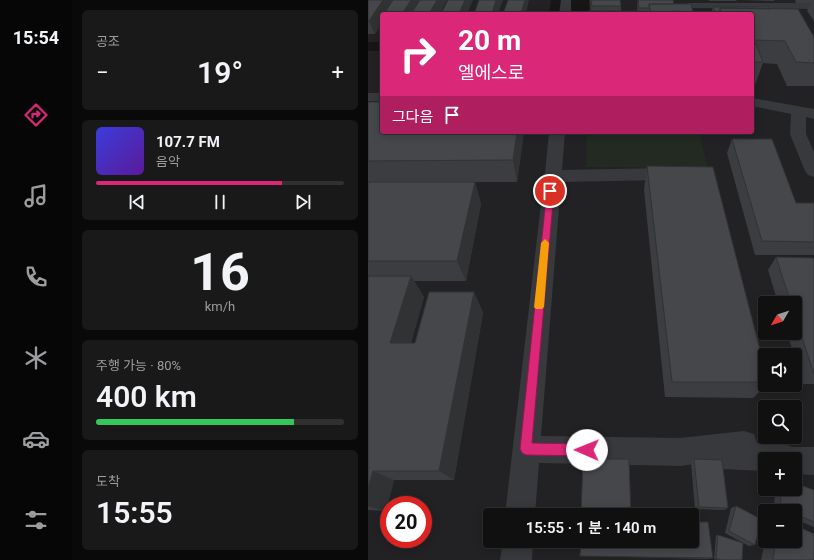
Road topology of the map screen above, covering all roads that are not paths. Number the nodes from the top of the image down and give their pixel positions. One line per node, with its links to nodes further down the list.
1 (566, 0): 5 (street)
2 (782, 3): 3 (street); 4 (street); 6 (street)
3 (814, 6)
4 (689, 7)
5 (565, 12)
6 (792, 18)
7 (368, 97): 8 (street)
8 (380, 97)
9 (754, 102): 10 (street)
10 (807, 113): 12 (street)
11 (556, 134): 14 (street)
12 (814, 171)
13 (664, 174): 14 (street)
14 (551, 176): 16 (street)
15 (744, 444): 17 (street)
16 (526, 449): 17 (street); 21 (street)
17 (680, 452): 18 (street)
18 (758, 457)
19 (802, 460): 20 (street)
20 (814, 461)
21 (521, 508)
22 (517, 548): 23 (street)
23 (516, 560)

